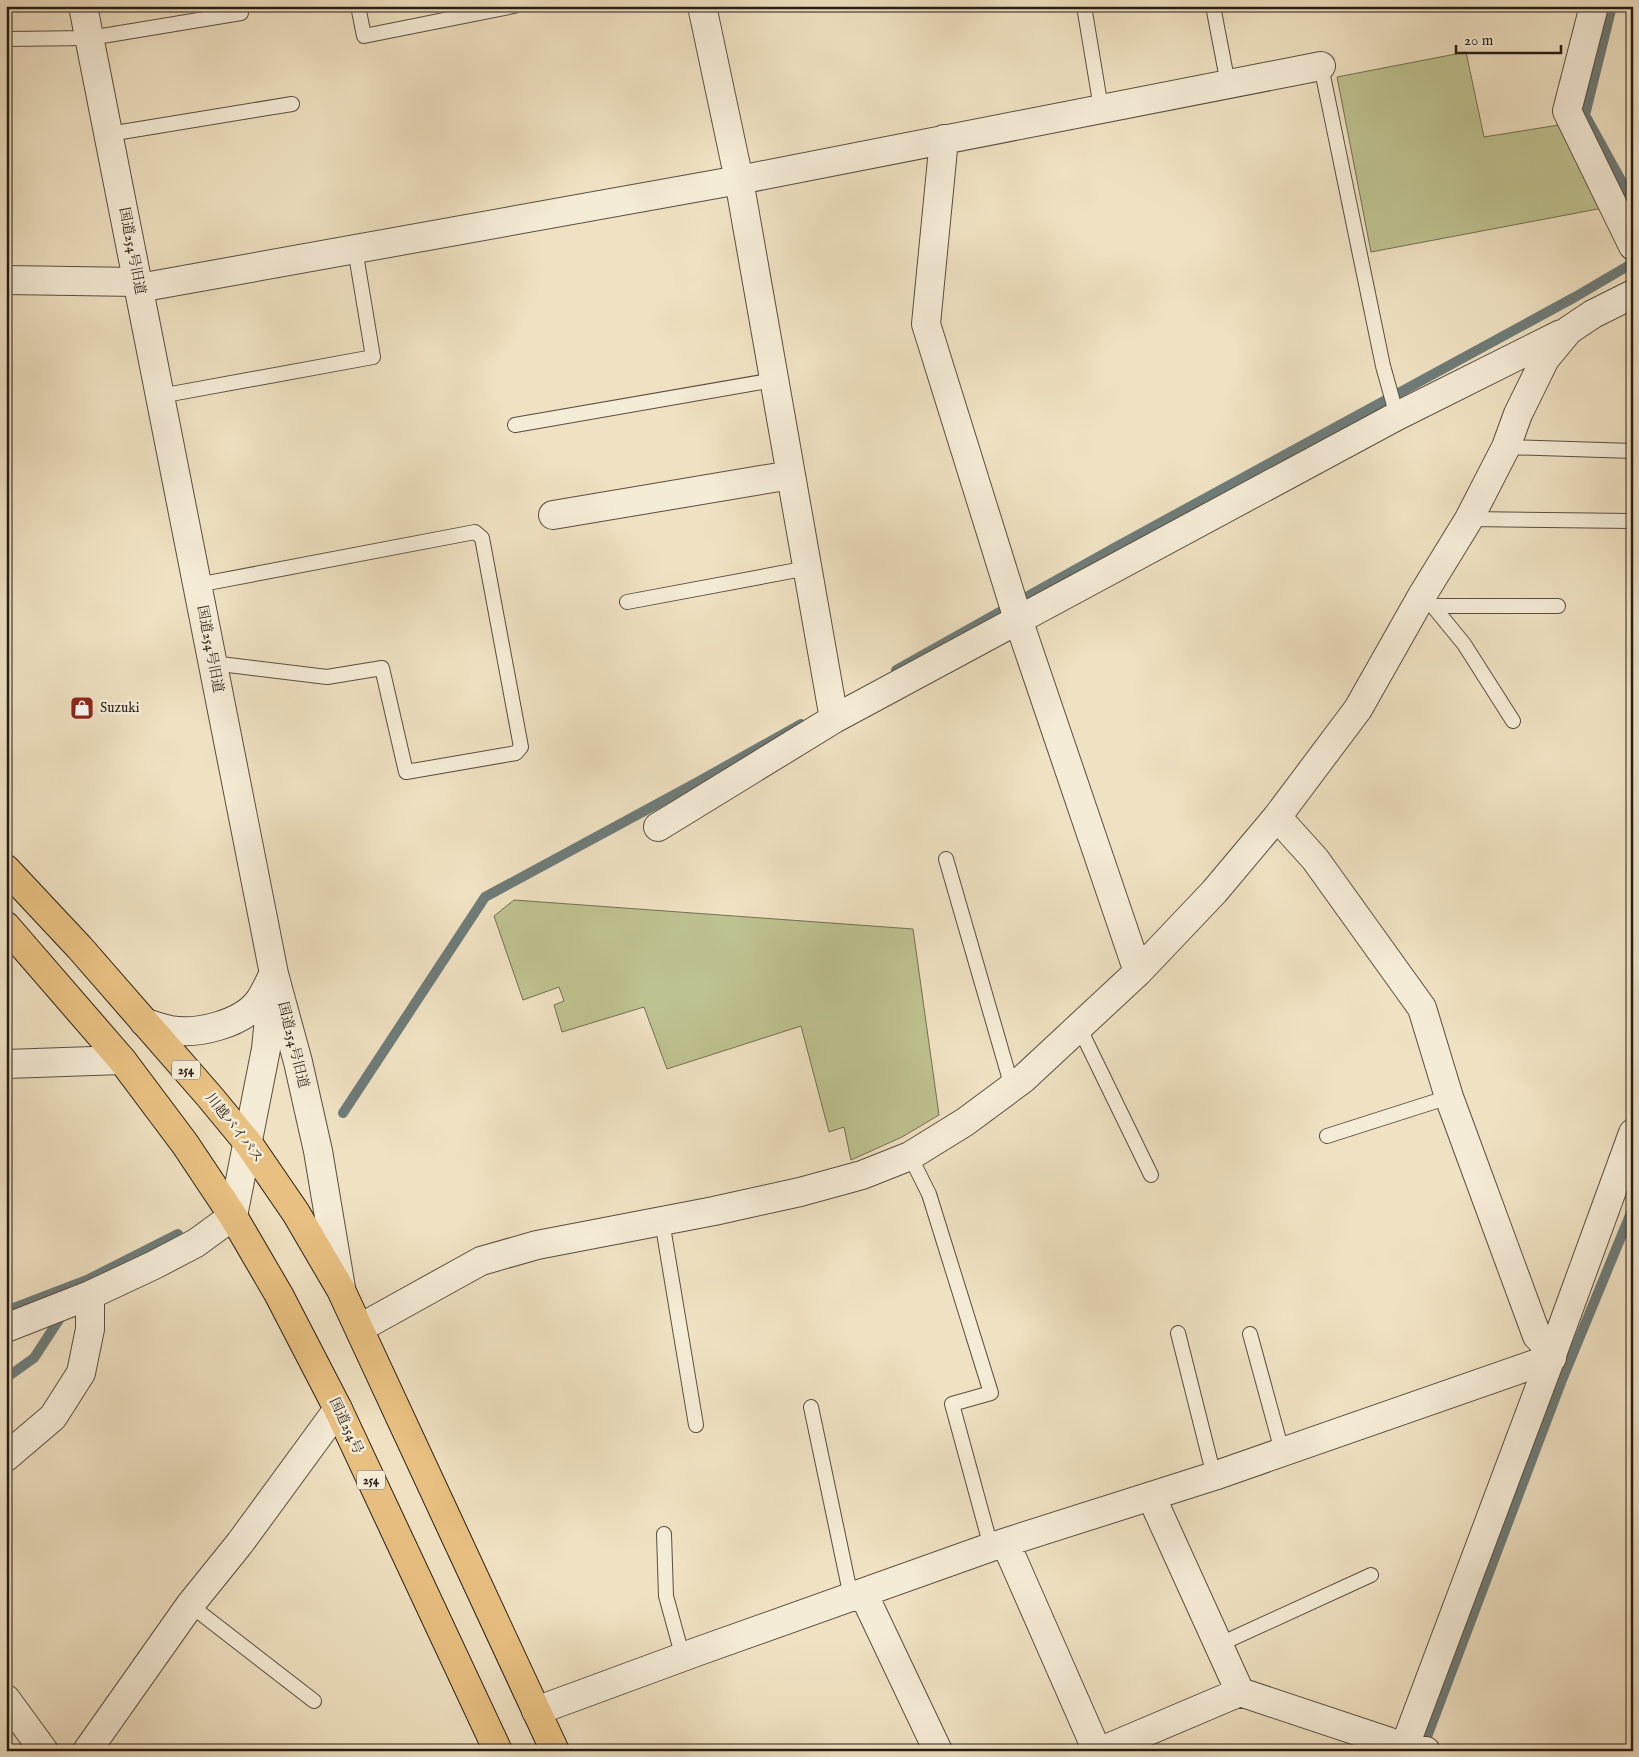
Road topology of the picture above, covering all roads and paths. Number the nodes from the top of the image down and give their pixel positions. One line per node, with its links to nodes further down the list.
1 (83, 6): 9 (street, 国道254号旧道)
2 (358, 6): 3 (lane)
3 (514, 6)
4 (702, 6): 17 (street)
5 (1084, 6): 14 (lane)
6 (1213, 6): 12 (lane)
7 (1594, 6): 18 (street)
8 (241, 13): 9 (lane)
9 (90, 38): 10 (lane); 15 (street, 国道254号旧道)
10 (6, 39)
11 (1321, 66): 12 (street); 26 (lane)
12 (1228, 84): 14 (street)
13 (292, 104): 15 (lane)
14 (1101, 108): 16 (street)
15 (109, 134): 21 (street, 国道254号旧道)
16 (944, 139): 17 (street); 39 (street)
17 (739, 180): 19 (street); 24 (street)
18 (1633, 246)
19 (355, 249): 21 (street); 25 (lane)
20 (6, 280): 21 (street)
21 (139, 285): 25 (street, 国道254号旧道)
22 (1633, 294): 23 (street)
23 (1569, 330): 26 (street); 28 (street)
24 (774, 380): 27 (lane); 30 (street)
25 (160, 396): 35 (street, 国道254号旧道)
26 (1396, 416): 39 (street)
27 (515, 425)
28 (1506, 447): 29 (lane); 32 (street)
29 (1633, 451)
30 (791, 475): 31 (street); 34 (street)
31 (553, 515)
32 (1469, 519): 33 (lane); 36 (street)
33 (1633, 522)
34 (808, 568): 37 (lane); 41 (street)
35 (197, 585): 40 (street, 国道254号旧道); 40 (lane)
36 (1429, 600): 38 (lane); 42 (lane); 43 (street)
37 (627, 602)
38 (1558, 606)
39 (1018, 620): 41 (street); 48 (street)
40 (212, 663): 49 (street, 国道254号旧道)
41 (834, 719): 44 (street)
42 (1513, 721)
43 (1276, 817): 48 (street); 55 (street)
44 (658, 827)
45 (946, 858): 54 (lane)
46 (6, 870): 50 (highway, 川越バイパス / 254)
47 (6, 926): 52 (highway, 254)
48 (1138, 972): 51 (street)
49 (274, 974): 50 (street); 58 (street); 63 (street, 国道254号旧道)
50 (144, 1022): 58 (highway, 川越バイパス / 254)
51 (1079, 1027): 54 (street); 60 (lane)
52 (122, 1060): 53 (street); 61 (highway, 254)
53 (6, 1064)
54 (1012, 1087): 59 (street)
55 (1449, 1097): 57 (lane); 69 (street)
56 (1633, 1133): 69 (street)
57 (1326, 1136)
58 (248, 1143): 61 (street); 63 (highway, 川越バイパス / 254)
59 (910, 1156): 62 (street); 78 (lane)
60 (1151, 1175)
61 (233, 1216): 64 (street); 71 (highway, 国道254号 / 254)
62 (662, 1221): 66 (street); 72 (lane)
63 (341, 1290): 66 (highway, 254)
64 (90, 1294): 65 (street); 74 (street)
65 (6, 1328)
66 (360, 1328): 87 (highway, 254)
67 (1178, 1333): 75 (lane)
68 (1250, 1334): 73 (lane)
69 (1552, 1355): 73 (street); 88 (street)
70 (811, 1407): 80 (lane)
71 (338, 1409): 81 (street); 91 (highway, 国道254号 / 254)
72 (696, 1424)
73 (1282, 1451): 75 (street)
74 (6, 1457)
75 (1214, 1476): 76 (street)
76 (1151, 1496): 78 (street); 82 (street)
77 (664, 1534): 83 (lane)
78 (999, 1546): 80 (street); 94 (street)
79 (1371, 1575): 82 (lane)
80 (857, 1595): 83 (street); 93 (street)
81 (190, 1605): 86 (lane); 90 (street)
82 (1218, 1645): 84 (street)
83 (683, 1658): 87 (street)
84 (1240, 1692): 88 (street); 94 (street)
85 (6, 1699): 89 (street)
86 (314, 1701)
87 (536, 1711): 92 (highway, 254)
88 (1412, 1749)
89 (44, 1751)
90 (87, 1751)
91 (498, 1751)
92 (555, 1751)
93 (938, 1751)
94 (1099, 1751)

